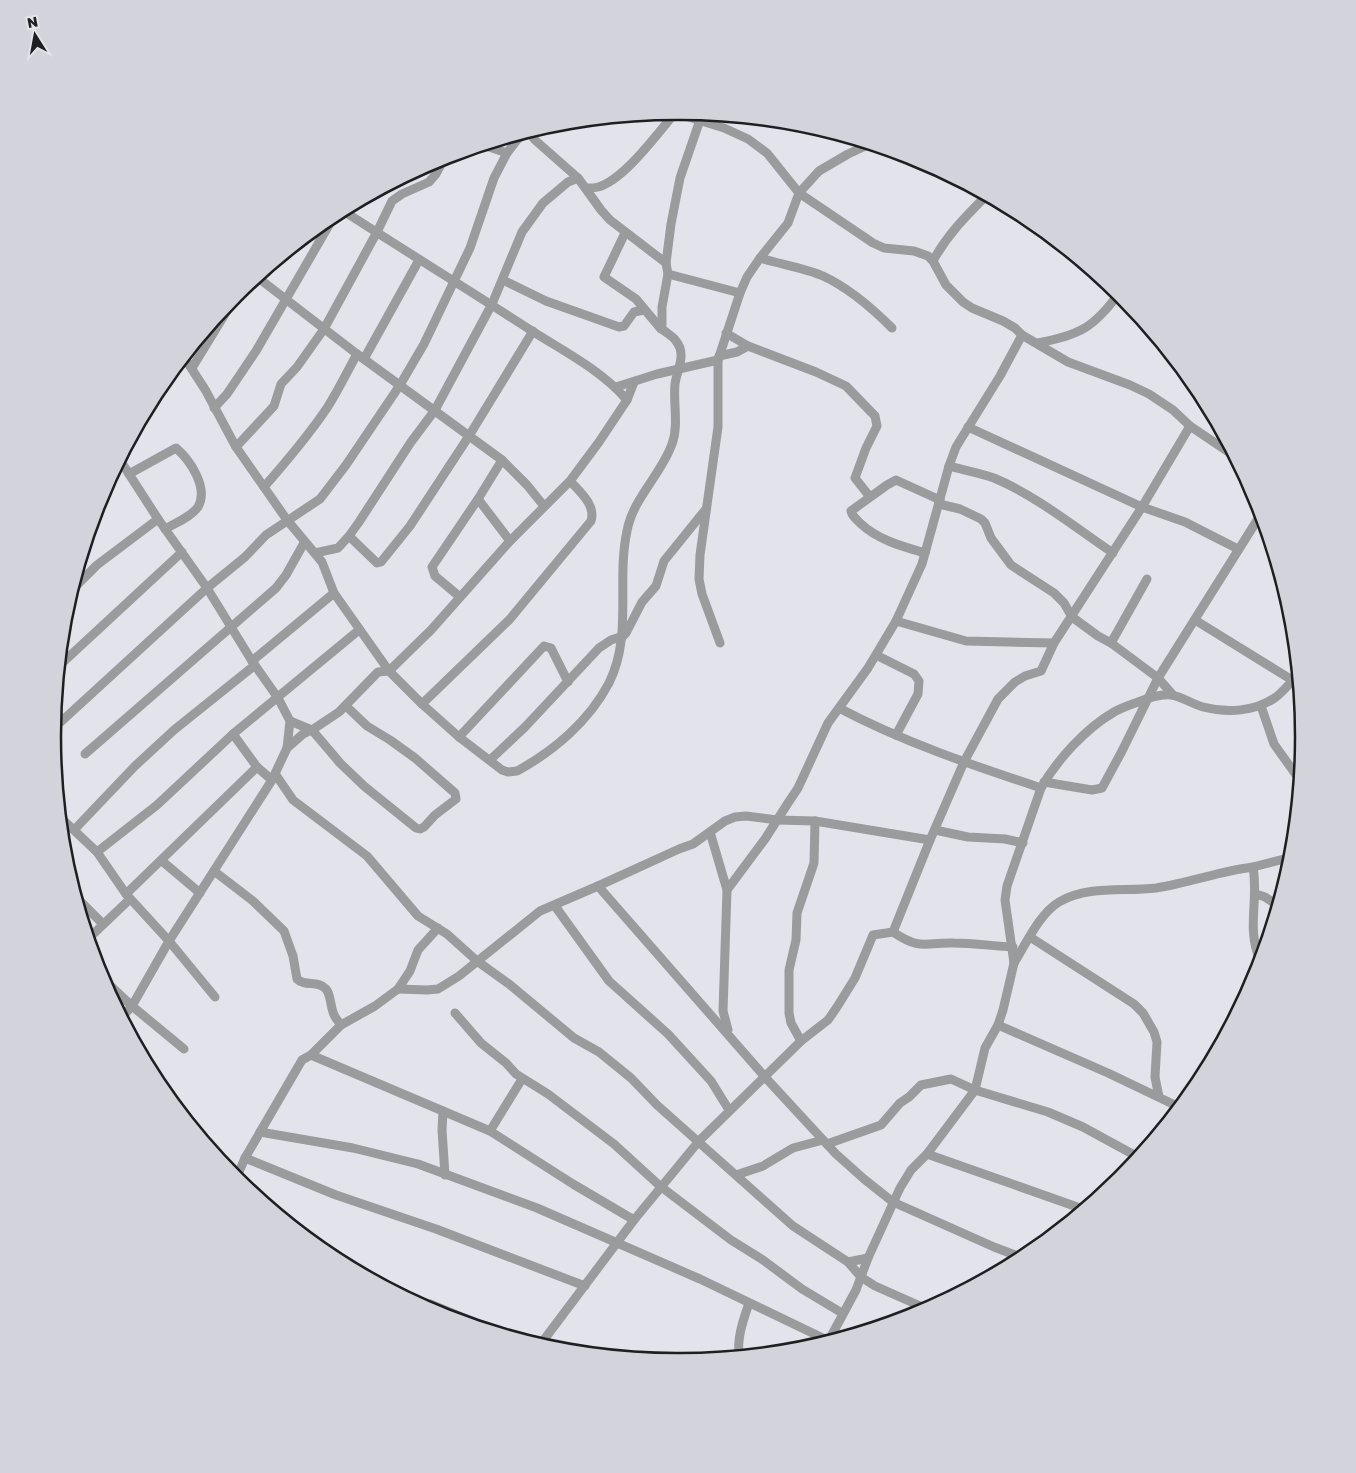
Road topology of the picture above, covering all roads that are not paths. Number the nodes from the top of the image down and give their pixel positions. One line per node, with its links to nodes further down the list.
1 (667, 120): 11 (street)
2 (700, 120): 21 (street)
3 (702, 121): 12 (street)
4 (533, 138): 10 (street)
5 (516, 142): 8 (street)
6 (493, 148): 8 (street)
7 (862, 148): 12 (street)
8 (506, 153): 25 (street)
9 (437, 169): 16 (street)
10 (578, 178): 11 (street); 23 (street)
11 (586, 188): 17 (street)
12 (799, 192): 18 (street); 20 (street)
13 (982, 200): 20 (street)
14 (350, 215): 16 (street)
15 (327, 230): 27 (street)
16 (377, 232): 19 (street); 33 (street)
17 (625, 232): 21 (street); 30 (street)
18 (760, 258): 26 (street); 32 (street)
19 (419, 260): 25 (street); 40 (street)
20 (933, 261): 37 (street)
21 (666, 263): 22 (street)
22 (668, 274): 26 (street); 34 (street)
23 (503, 280): 29 (street); 30 (street)
24 (262, 281): 27 (street)
25 (452, 281): 29 (street); 46 (street)
26 (740, 293): 36 (street)
27 (286, 299): 33 (street); 49 (street)
28 (1114, 300): 38 (street)
29 (492, 304): 35 (street); 50 (street)
30 (644, 310): 34 (street)
31 (218, 326): 43 (street)
32 (892, 328)
33 (324, 329): 40 (street); 55 (street)
34 (662, 329): 44 (street)
35 (533, 331): 47 (street); 53 (street)
36 (726, 333): 39 (street); 41 (street)
37 (1022, 335): 38 (street); 52 (street)
38 (1038, 343): 51 (street)
39 (748, 346): 41 (street); 62 (street)
40 (360, 357): 46 (street); 61 (street)
41 (718, 358): 44 (street); 67 (street)
42 (188, 362): 43 (street)
43 (192, 368): 49 (street)
44 (680, 369): 45 (street); 92 (street)
45 (634, 382): 47 (street); 48 (street)
46 (400, 385): 50 (street); 69 (street)
47 (616, 387): 48 (street)
48 (627, 400): 60 (street)
49 (214, 408): 55 (street)
50 (435, 410): 53 (street); 72 (street)
51 (1190, 426): 54 (street); 66 (street)
52 (968, 427): 58 (street); 66 (street)
53 (468, 436): 56 (street); 72 (street)
54 (1222, 446)
55 (236, 447): 61 (street)
56 (502, 460): 63 (street); 65 (street)
57 (124, 466): 59 (street)
58 (949, 466): 64 (street); 79 (street)
59 (129, 474): 68 (street); 71 (street)
60 (570, 481): 65 (street); 107 (street)
61 (264, 487): 69 (street)
62 (870, 497): 64 (street); 78 (street)
63 (478, 499): 73 (street); 84 (street)
64 (939, 502): 78 (street); 85 (street)
65 (544, 506): 73 (street)
66 (1142, 507): 75 (street); 79 (street)
67 (706, 508): 92 (street); 93 (street)
68 (158, 519): 71 (street); 81 (street)
69 (287, 520): 74 (street); 82 (street)
70 (1256, 522): 75 (street)
71 (165, 529): 76 (street)
72 (349, 536): 77 (street)
73 (510, 541): 84 (street)
74 (304, 543): 77 (street); 90 (street)
75 (1238, 549): 88 (street)
76 (182, 552): 82 (street); 97 (street)
77 (315, 553): 83 (street)
78 (925, 553): 89 (street)
79 (1113, 553): 86 (street)
80 (1147, 579): 95 (street)
81 (81, 581)
82 (207, 588): 90 (street); 111 (street)
83 (334, 593): 91 (street); 98 (street)
84 (460, 597): 99 (street)
85 (1064, 603): 86 (street); 87 (street)
86 (1081, 604): 87 (street)
87 (1072, 618): 94 (street); 95 (street)
88 (1195, 620): 100 (street); 101 (street)
89 (896, 621): 94 (street); 96 (street)
90 (230, 627): 98 (street); 118 (street)
91 (359, 630): 99 (street); 105 (street)
92 (623, 636): 103 (street); 119 (street)
93 (720, 643)
94 (1054, 643): 120 (street)
95 (1111, 643): 101 (street)
96 (876, 655): 110 (street); 115 (street)
97 (67, 659)
98 (254, 663): 105 (street); 128 (street)
99 (389, 671): 107 (street); 108 (street)
100 (1291, 676)
101 (1158, 678): 104 (street); 106 (street)
102 (1292, 681): 109 (street)
103 (568, 682): 116 (street); 119 (street)
104 (1173, 694): 106 (street); 109 (street)
105 (278, 698): 112 (street); 114 (street)
106 (1147, 698): 124 (street); 124 (street)
107 (422, 704): 116 (street)
108 (346, 706): 113 (street); 113 (street)
109 (1261, 706): 122 (street)
110 (839, 708): 115 (street); 125 (street)
111 (62, 721)
112 (290, 721): 113 (street); 117 (street)
113 (312, 730): 117 (street)
114 (233, 734): 121 (street); 135 (street)
115 (896, 735): 120 (street)
116 (460, 736): 119 (street)
117 (287, 748): 123 (street)
118 (85, 754)
119 (490, 760)
120 (964, 762): 124 (street); 129 (street)
121 (257, 767): 123 (street); 137 (street)
122 (1293, 771)
123 (274, 778): 139 (street); 149 (street)
124 (1042, 785): 132 (street)
125 (777, 820): 126 (street); 130 (street); 141 (street)
126 (815, 821): 131 (street); 167 (street)
127 (68, 825): 128 (street)
128 (74, 830): 135 (street)
129 (934, 830): 131 (street); 132 (street)
130 (710, 832): 133 (street); 134 (street)
131 (930, 840): 150 (street)
132 (1023, 843): 154 (street)
133 (693, 844): 134 (street); 140 (street)
134 (715, 849): 141 (street)
135 (97, 852): 144 (street)
136 (1282, 859): 138 (street)
137 (162, 861): 142 (street); 144 (street)
138 (1253, 867): 143 (street); 152 (street)
139 (214, 871): 142 (street); 164 (street)
140 (598, 886): 147 (street); 166 (street)
141 (727, 890): 166 (street)
142 (200, 893): 153 (street)
143 (1256, 894): 145 (street); 155 (street)
144 (128, 896): 148 (street); 153 (street)
145 (1272, 902)
146 (85, 906): 148 (street)
147 (555, 906): 156 (street); 175 (street)
148 (103, 924): 151 (street)
149 (438, 928): 156 (street); 158 (street)
150 (893, 932): 154 (street); 167 (street)
151 (94, 933)
152 (1030, 937): 157 (street); 173 (street)
153 (169, 941): 160 (street); 161 (street)
154 (1013, 947): 157 (street)
155 (1257, 949)
156 (477, 961): 158 (street); 179 (street)
157 (1014, 964): 165 (street)
158 (398, 989): 164 (street)
159 (117, 992): 161 (street)
160 (215, 998)
161 (132, 1006): 162 (street); 168 (street)
162 (127, 1012)
163 (455, 1013): 171 (street)
164 (341, 1025): 169 (street)
165 (998, 1025): 172 (street); 173 (street)
166 (730, 1035): 170 (street)
167 (801, 1041): 170 (street)
168 (184, 1049)
169 (312, 1055): 176 (street); 178 (street)
170 (765, 1077): 175 (street); 180 (street)
171 (522, 1079): 177 (street); 187 (street)
172 (975, 1090): 180 (street); 181 (street); 182 (street)
173 (1159, 1097): 174 (street)
174 (1173, 1104)
175 (729, 1110): 179 (street)
176 (443, 1111): 177 (street); 185 (street)
177 (490, 1130): 190 (street)
178 (260, 1132): 183 (street); 185 (street)
179 (700, 1142): 186 (street); 187 (street)
180 (825, 1142): 186 (street); 188 (street)
181 (927, 1154): 188 (street); 189 (street)
182 (1132, 1154)
183 (246, 1158): 184 (street); 196 (street)
184 (240, 1171)
185 (445, 1175): 191 (street)
186 (736, 1175): 194 (street)
187 (660, 1186): 190 (street); 201 (street)
188 (892, 1202): 192 (street); 193 (street)
189 (1077, 1207)
190 (634, 1220): 191 (street)
191 (615, 1243): 196 (street); 199 (street)
192 (1013, 1254)
193 (868, 1258): 194 (street); 195 (street)
194 (848, 1262): 195 (street)
195 (861, 1277): 197 (street); 198 (street)
196 (585, 1286): 204 (street)
197 (875, 1286): 198 (street); 200 (street)
198 (856, 1290): 201 (street)
199 (749, 1303): 203 (street); 205 (street)
200 (917, 1305)
201 (842, 1313): 202 (street)
202 (832, 1333)
203 (818, 1336)
204 (545, 1338)
205 (739, 1350)

